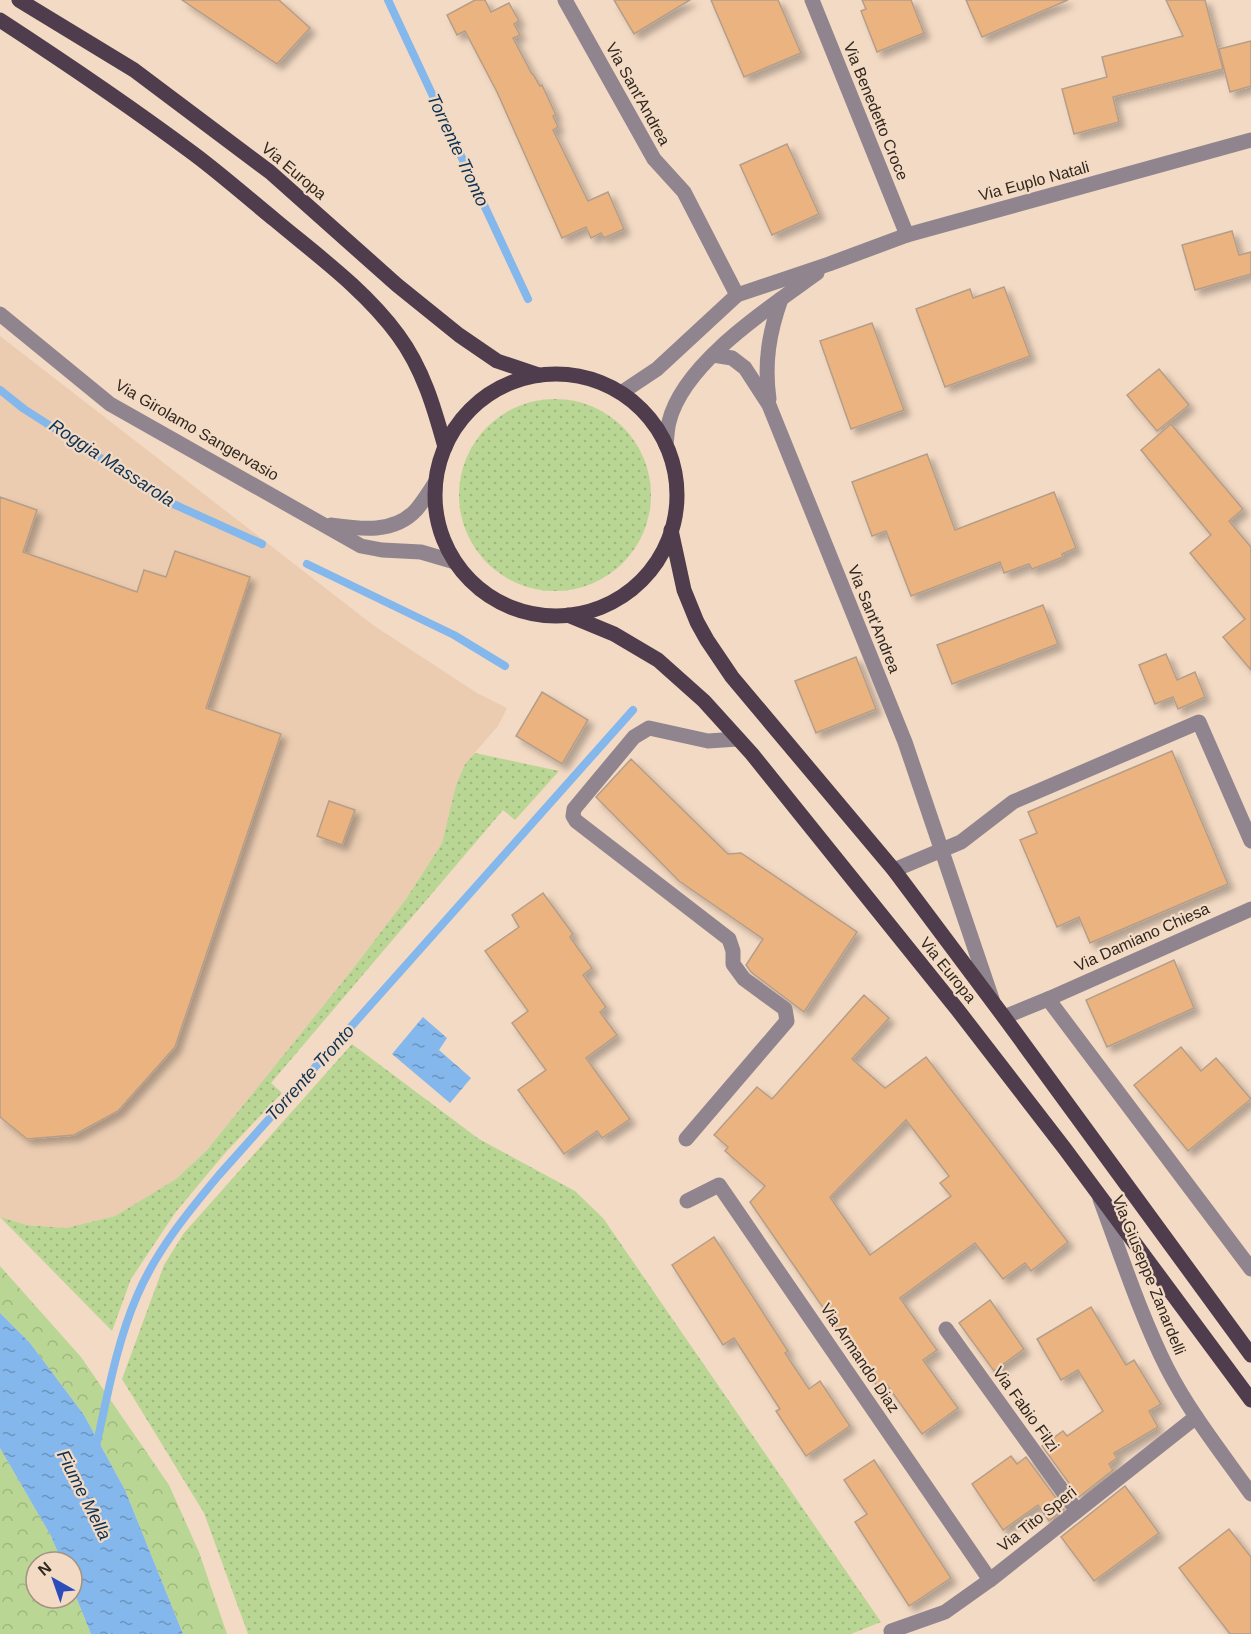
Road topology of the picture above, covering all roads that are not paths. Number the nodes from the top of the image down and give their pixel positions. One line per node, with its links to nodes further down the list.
1 (19, 0): 12 (main road, Via Europa)
2 (565, 0): 8 (street, Via Sant'Andrea)
3 (812, 0): 6 (street, Via Benedetto Croce)
4 (0, 20): 16 (main road)
5 (1251, 140): 6 (street, Via Euplo Natali)
6 (907, 235): 7 (street, Via Euplo Natali)
7 (829, 264): 8 (street, Via Euplo Natali); 9 (street, Via Euplo Natali)
8 (737, 295): 13 (street, Via Euplo Natali)
9 (781, 299): 11 (street, Via Euplo Natali); 14 (street, Via Sant'Andrea)
10 (0, 314): 18 (street, Via Girolamo Sangervasio)
11 (713, 355): 14 (street, Via Sant'Andrea); 15 (street, Via Euplo Natali)
12 (539, 375): 13 (main road, Via Europa); 16 (main road, Via Europa)
13 (621, 393): 15 (main road, Via Europa)
14 (769, 405): 24 (street, Via Sant'Andrea)
15 (666, 445): 19 (main road, Via Europa)
16 (445, 447): 17 (main road, Via Europa)
17 (435, 483): 18 (street, Via Girolamo Sangervasio); 20 (main road, Via Europa)
18 (325, 524): 20 (street, Via Girolamo Sangervasio)
19 (671, 530): 21 (main road, Via Europa); 25 (main road, Via Europa)
20 (455, 562): 21 (main road, Via Europa)
21 (568, 615): 22 (main road, Via Europa)
22 (738, 739): 30 (street); 31 (main road, Via Europa)
23 (1251, 841): 24 (street)
24 (942, 849): 25 (street); 28 (street, Via Sant'Andrea)
25 (894, 870): 28 (main road, Via Europa)
26 (1251, 909): 27 (street, Via Damiano Chiesa)
27 (1048, 999): 29 (street); 33 (street)
28 (993, 1002): 29 (main road, Via Europa)
29 (1004, 1017): 35 (main road, Via Europa)
30 (686, 1139)
31 (1095, 1188): 36 (main road, Via Europa); 37 (street, Via Giuseppe Zanardelli)
32 (687, 1201): 40 (street, Via Armando Diaz)
33 (1251, 1269)
34 (946, 1329): 39 (street, Via Fabio Filzi)
35 (1251, 1355)
36 (1251, 1400)
37 (1196, 1417): 38 (street, Via Giuseppe Zanardelli); 39 (street, Via Tito Speri)
38 (1251, 1494)
39 (1077, 1511): 40 (street, Via Tito Speri)
40 (990, 1580): 41 (street, Via Tito Speri)
41 (891, 1632)

